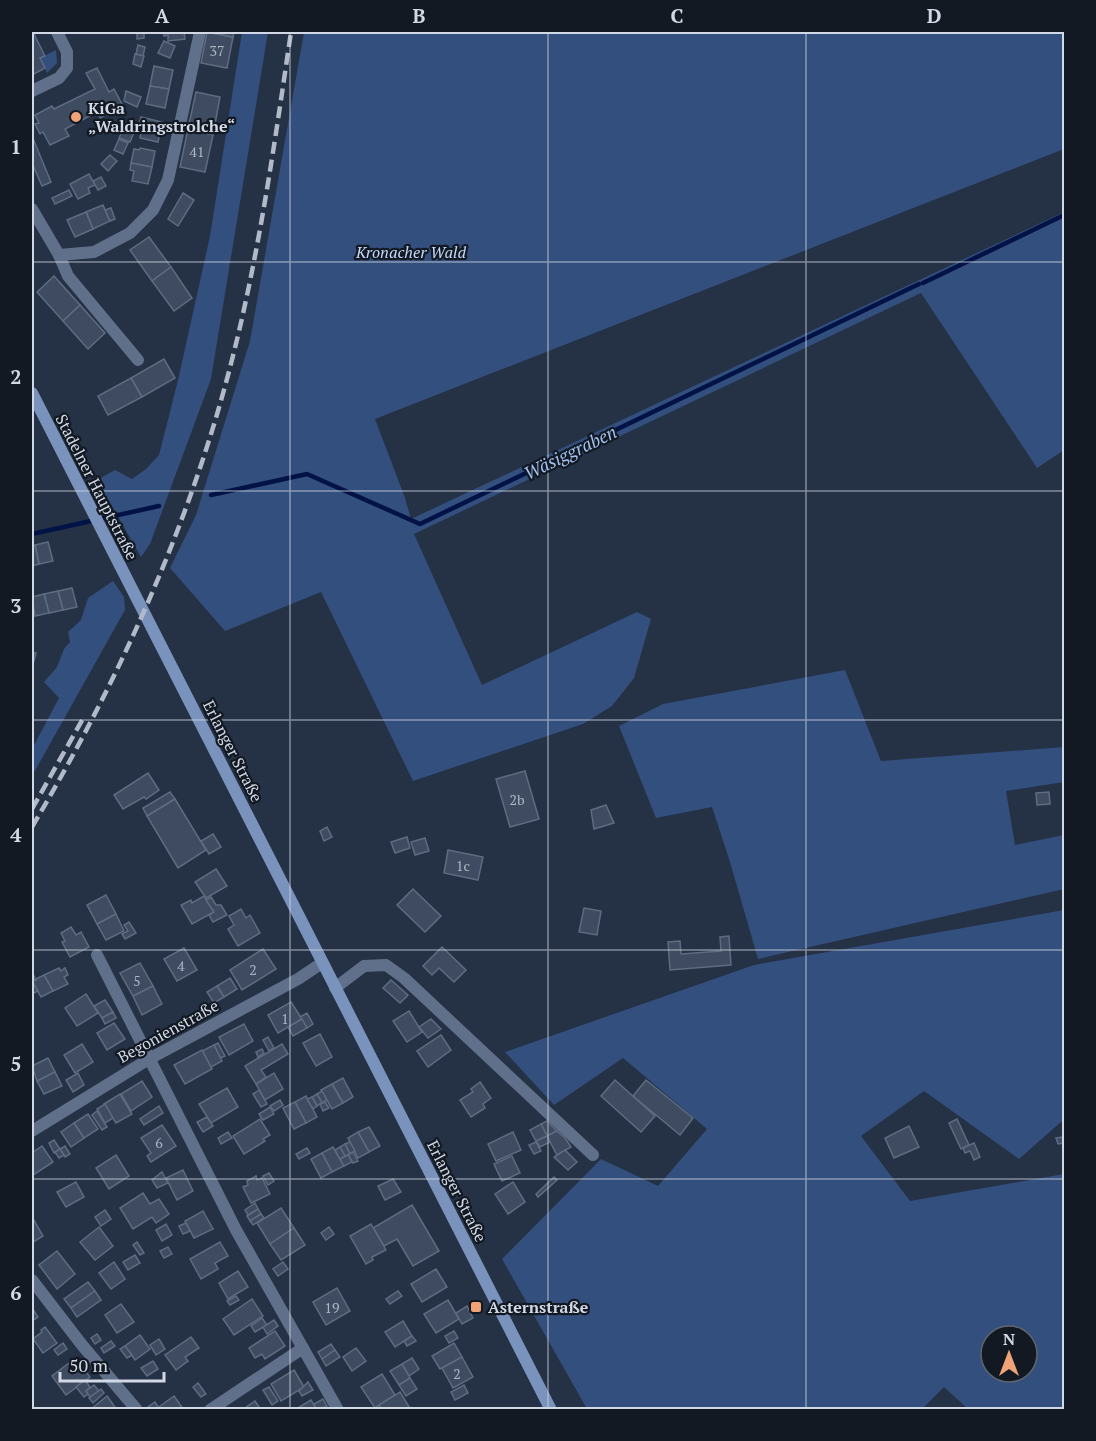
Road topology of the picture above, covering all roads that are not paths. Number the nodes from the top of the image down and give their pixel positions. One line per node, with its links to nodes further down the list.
1 (57, 32): 3 (street)
2 (200, 32): 5 (street)
3 (32, 91)
4 (32, 210): 5 (street)
5 (59, 255): 6 (street)
6 (138, 360)
7 (32, 393): 8 (main road, Stadelner Hauptstraße)
8 (133, 595): 10 (main road, Erlanger Straße)
9 (97, 955): 12 (street)
10 (322, 963): 11 (main road, Erlanger Straße); 12 (street, Begonienstraße)
11 (335, 988): 14 (street); 20 (main road, Erlanger Straße)
12 (149, 1059): 13 (street, Begonienstraße); 16 (street)
13 (32, 1131)
14 (593, 1155)
15 (32, 1281): 17 (street)
16 (303, 1348): 18 (street); 19 (street)
17 (137, 1410)
18 (210, 1410)
19 (338, 1410)
20 (551, 1410)

